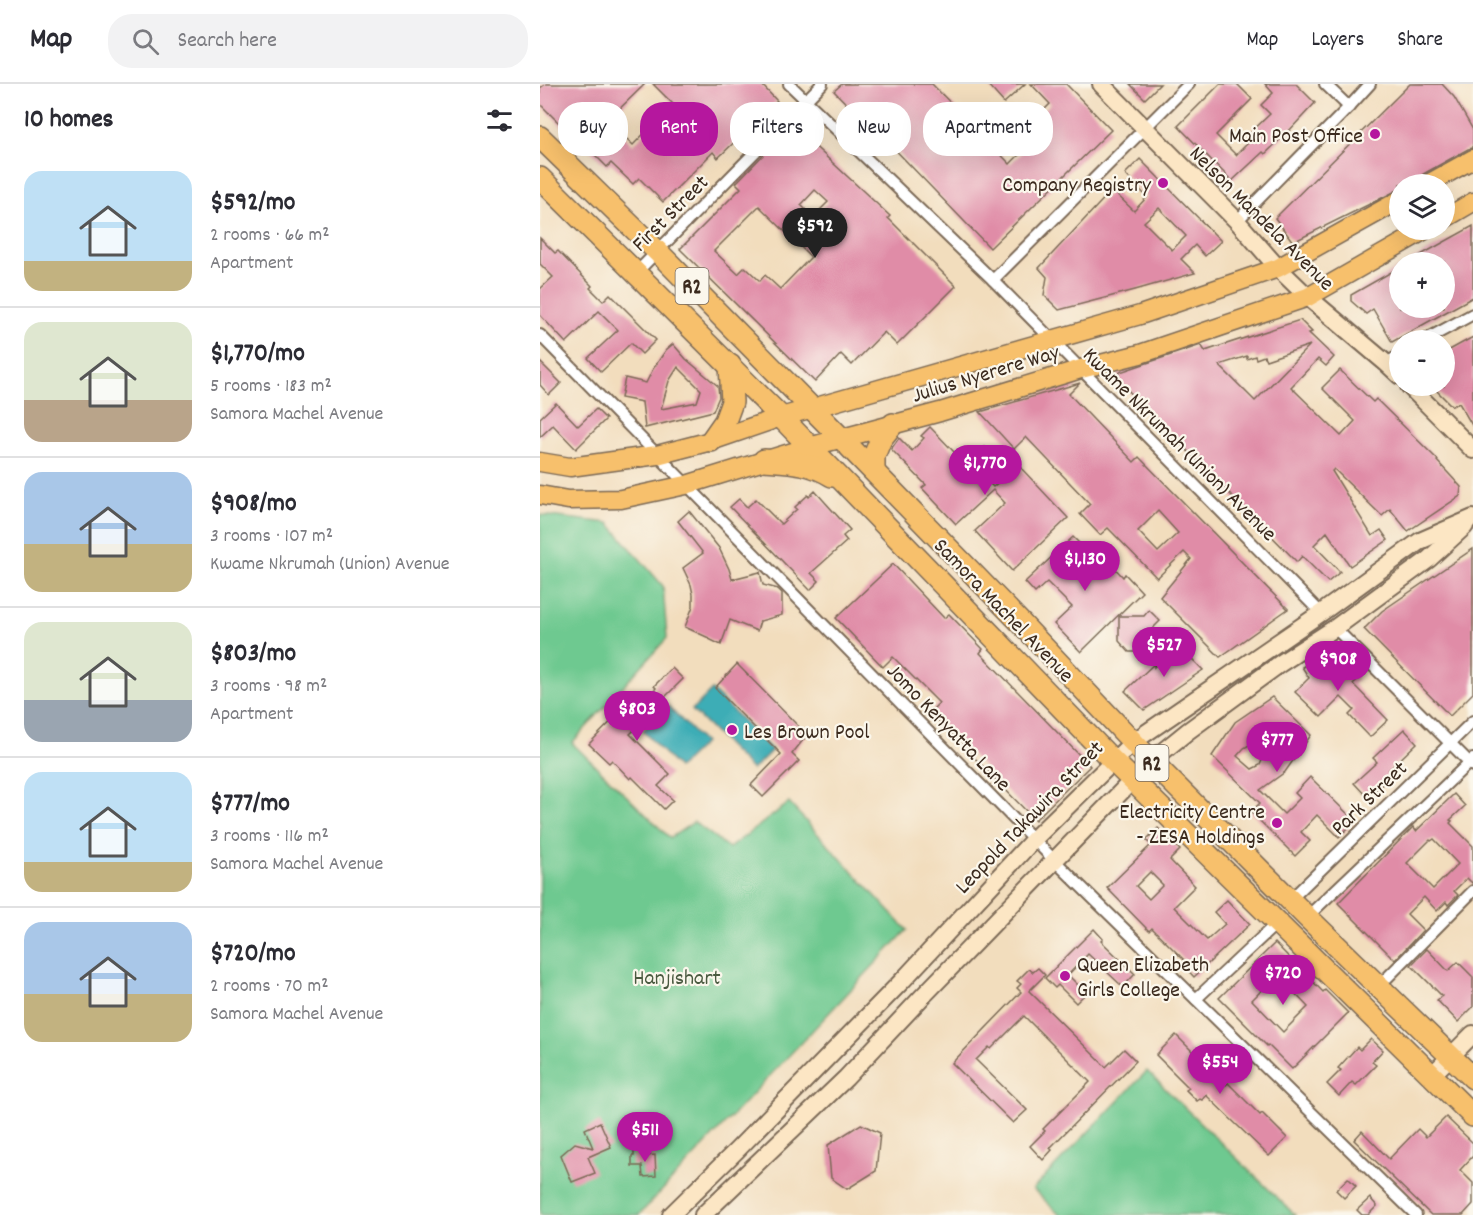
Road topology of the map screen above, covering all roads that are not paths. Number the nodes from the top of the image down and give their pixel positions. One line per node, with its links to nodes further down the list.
1 (789, 84): 7 (street, Kwame Nkrumah (Union) Avenue)
2 (822, 84): 7 (street, First Street)
3 (1101, 84): 9 (street, Nelson Mandela Avenue)
4 (1189, 84): 9 (street)
5 (1325, 84): 8 (street)
6 (1370, 84): 8 (street)
7 (805, 101): 19 (street, First Street); 22 (street, Kwame Nkrumah (Union) Avenue)
8 (1349, 107): 17 (street)
9 (1144, 129): 17 (street, Nelson Mandela Avenue); 22 (street)
10 (540, 137): 19 (highway, Samora Machel Avenue / R2)
11 (1473, 159): 12 (main road)
12 (1446, 174)
13 (540, 177): 21 (highway, Samora Machel Avenue / R2)
14 (1473, 202): 16 (main road)
15 (1389, 206): 20 (main road, Julius Nyerere Way)
16 (1455, 213)
17 (1237, 220): 20 (street, Nelson Mandela Avenue)
18 (1408, 240): 23 (main road, Julius Nyerere Way)
19 (658, 252): 21 (street, First Street); 32 (highway, Samora Machel Avenue / R2)
20 (1278, 268): 23 (street, Nelson Mandela Avenue); 27 (main road, Julius Nyerere Way)
21 (636, 273): 29 (highway, Samora Machel Avenue / R2)
22 (993, 280): 27 (street, Kwame Nkrumah (Union) Avenue)
23 (1308, 297): 28 (street, Nelson Mandela Avenue); 30 (main road, Julius Nyerere Way)
24 (1473, 314): 25 (street)
25 (1443, 330)
26 (540, 335): 39 (street, Jomo Kenyatta Lane)
27 (1051, 340): 30 (street, Kwame Nkrumah (Union) Avenue); 32 (main road, Julius Nyerere Way)
28 (1389, 356)
29 (730, 365): 33 (highway, Samora Machel Avenue / R2); 36 (highway)
30 (1081, 369): 34 (main road, Julius Nyerere Way); 47 (street, Kwame Nkrumah (Union) Avenue)
31 (1419, 396): 38 (street)
32 (812, 408): 33 (main road, Julius Nyerere Way); 35 (highway, Samora Machel Avenue / R2)
33 (781, 417): 36 (main road, Julius Nyerere Way); 37 (highway, Samora Machel Avenue / R2)
34 (893, 424): 35 (main road, Julius Nyerere Way); 42 (highway)
35 (842, 438): 37 (main road, Julius Nyerere Way); 42 (highway, Samora Machel Avenue / R2)
36 (711, 441): 39 (main road, Julius Nyerere Way)
37 (809, 447): 40 (main road, Julius Nyerere Way); 44 (highway, Samora Machel Avenue / R2)
38 (1473, 450)
39 (657, 455): 41 (main road, Julius Nyerere Way); 43 (street, Jomo Kenyatta Lane)
40 (764, 460): 43 (main road, Julius Nyerere Way); 44 (highway)
41 (540, 462)
42 (874, 471): 50 (highway, Samora Machel Avenue / R2)
43 (686, 484): 45 (main road, Julius Nyerere Way); 56 (street, Jomo Kenyatta Lane)
44 (848, 486): 52 (highway, Samora Machel Avenue / R2)
45 (540, 495)
46 (1473, 518): 47 (street, Leopold Takawira Street); 48 (street, Leopold Takawira Street)
47 (1321, 613): 50 (street, Leopold Takawira Street)
48 (1335, 628): 51 (street); 53 (street, Leopold Takawira Street)
49 (1473, 721): 51 (street, Park Street)
50 (1132, 742): 52 (street, Leopold Takawira Street); 53 (highway, Samora Machel Avenue / R2)
51 (1450, 744): 54 (street); 59 (street, Park Street)
52 (1113, 761): 55 (highway, Samora Machel Avenue / R2); 56 (street, Leopold Takawira Street)
53 (1151, 761): 55 (street, Leopold Takawira Street); 59 (highway, Samora Machel Avenue / R2)
54 (1472, 763): 60 (street, Park Street)
55 (1132, 780): 57 (street, Leopold Takawira Street); 61 (highway, Samora Machel Avenue / R2)
56 (1034, 839): 57 (street, Jomo Kenyatta Lane); 69 (street, Leopold Takawira Street)
57 (1054, 860): 63 (street, Jomo Kenyatta Lane); 70 (street, Leopold Takawira Street)
58 (1473, 891): 62 (street)
59 (1290, 900): 60 (highway, Samora Machel Avenue / R2)
60 (1307, 917): 62 (highway, Samora Machel Avenue / R2)
61 (1277, 923): 63 (street); 66 (highway, Samora Machel Avenue / R2)
62 (1379, 986): 65 (highway, Samora Machel Avenue / R2)
63 (1196, 999): 71 (street, Jomo Kenyatta Lane)
64 (1473, 1034): 65 (street)
65 (1450, 1056): 66 (street); 67 (highway, Samora Machel Avenue / R2)
66 (1432, 1075): 68 (highway, Samora Machel Avenue / R2)
67 (1473, 1078)
68 (1473, 1116)
69 (672, 1215)
70 (703, 1215)
71 (1416, 1215)

